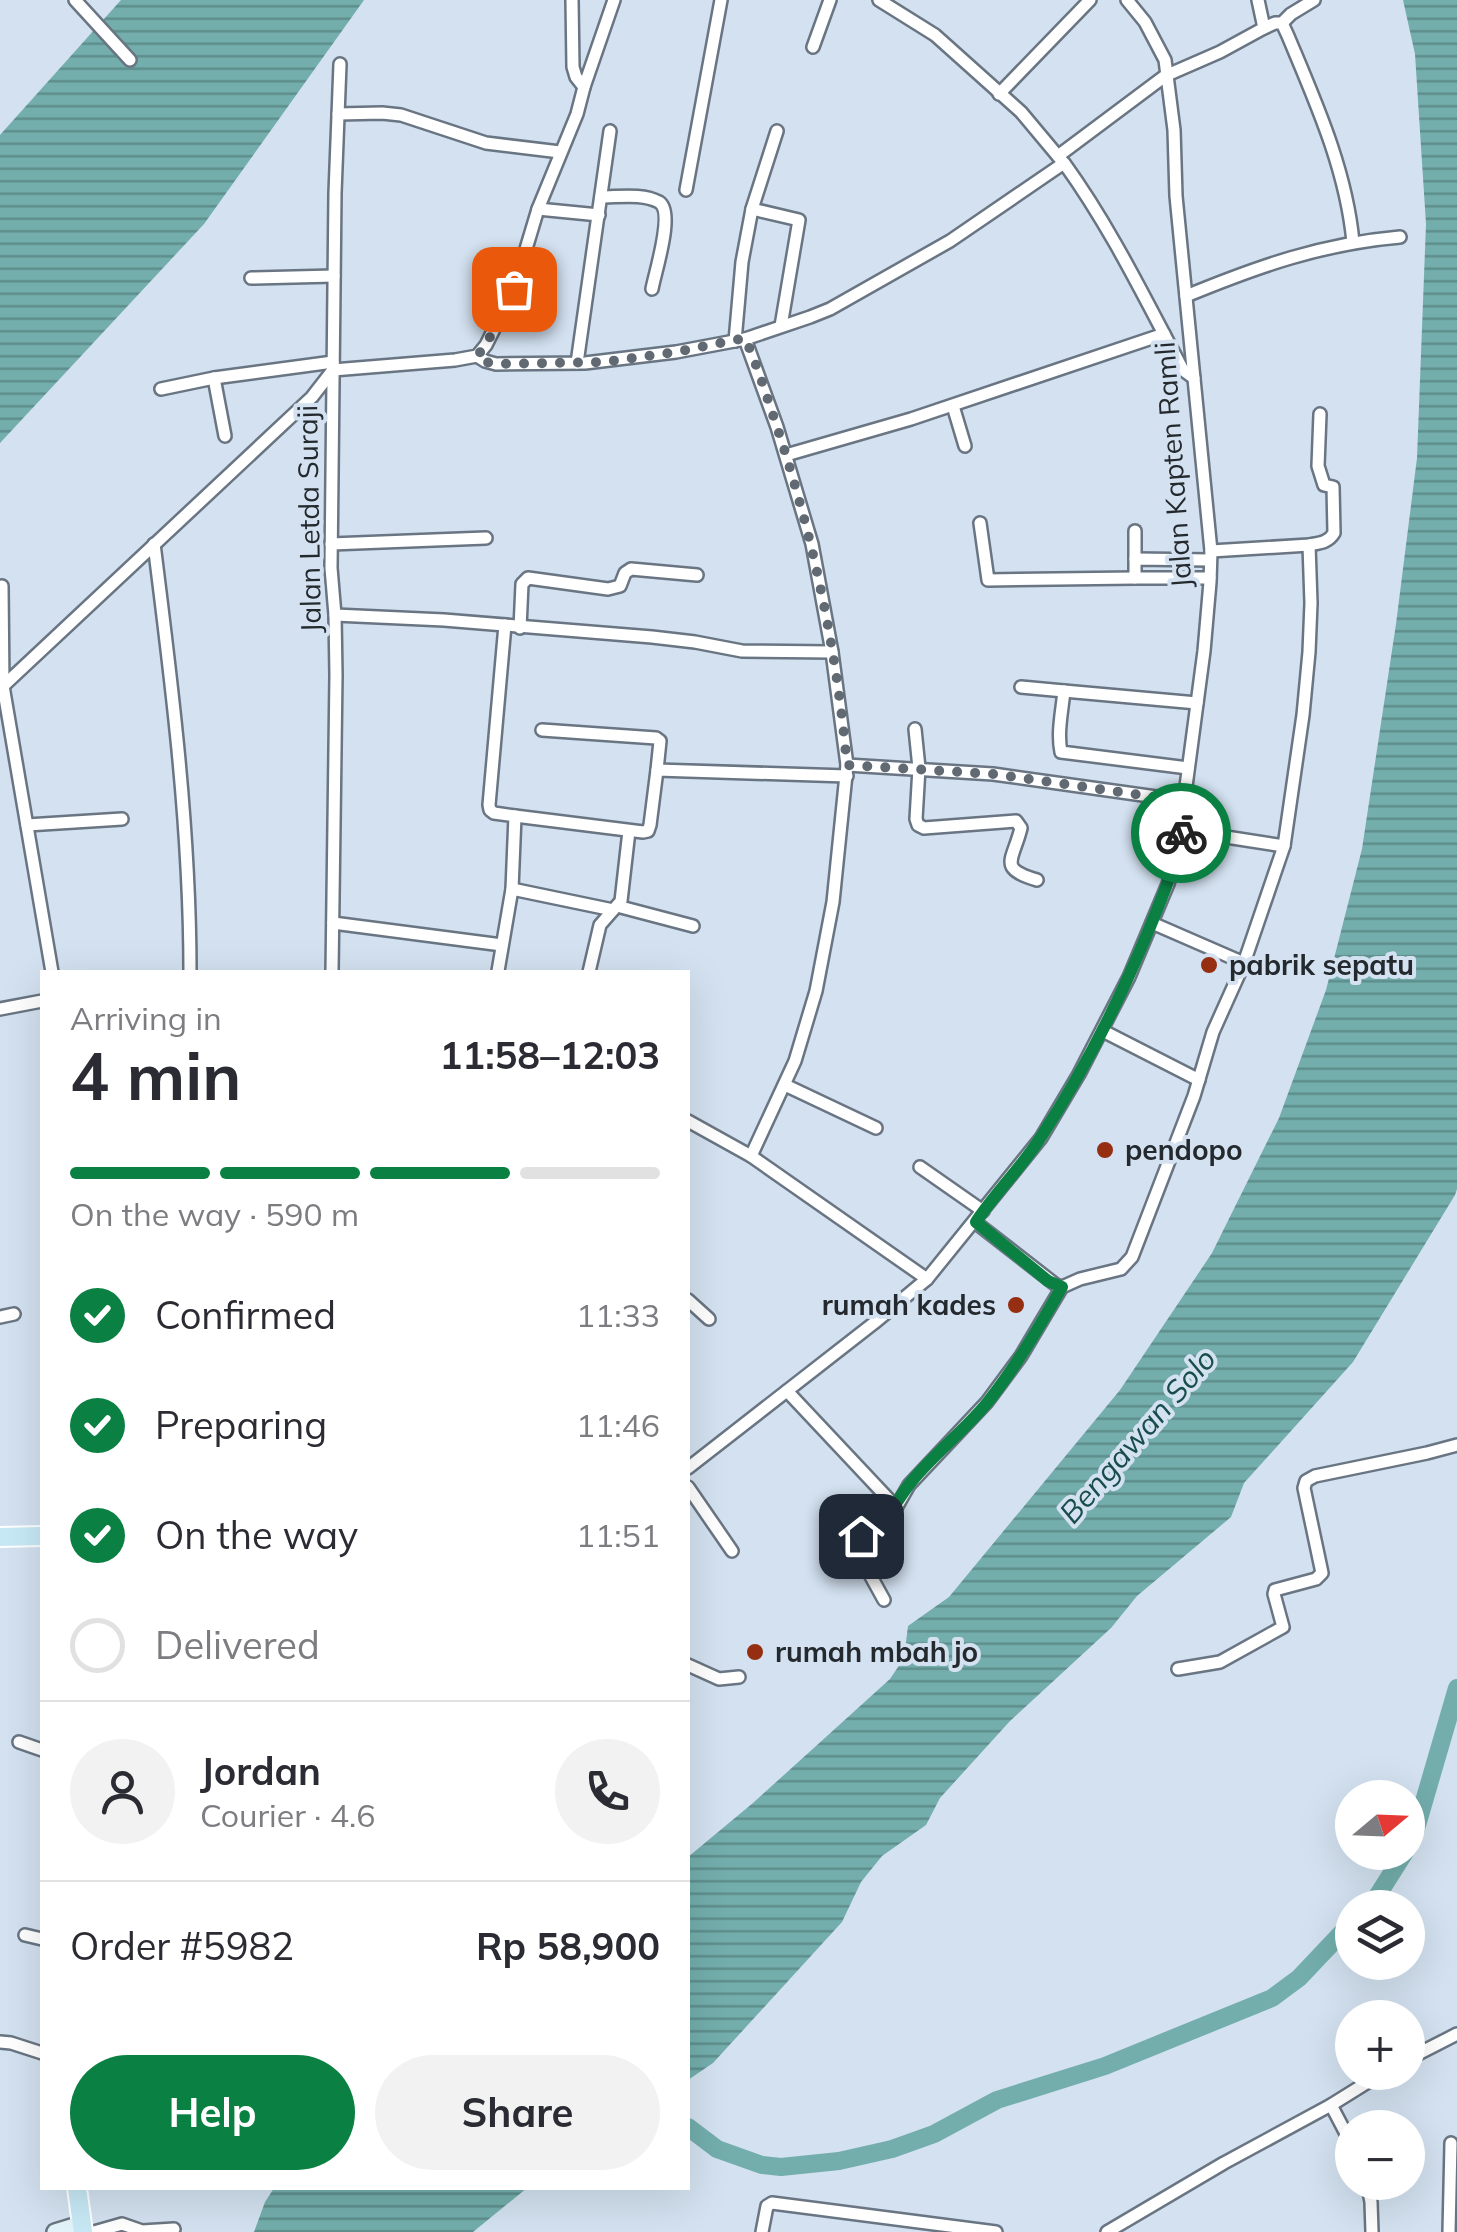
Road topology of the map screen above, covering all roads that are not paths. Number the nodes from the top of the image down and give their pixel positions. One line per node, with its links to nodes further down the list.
1 (75, 0): 15 (street)
2 (572, 0): 18 (street)
3 (614, 0): 18 (street)
4 (721, 0): 25 (street)
5 (830, 0): 14 (street)
6 (879, 0): 11 (street)
7 (1090, 0): 19 (street)
8 (1126, 0): 17 (street, Jalan Kapten Ramli)
9 (1258, 0): 13 (street)
10 (1314, 0): 12 (street)
11 (898, 4): 19 (street)
12 (1282, 23): 13 (street); 31 (street)
13 (1264, 28): 17 (street)
14 (813, 47)
15 (130, 60)
16 (340, 64): 20 (street, Jalan Letda Suraji)
17 (1165, 76): 24 (street); 35 (street, Jalan Kapten Ramli)
18 (584, 87): 23 (street)
19 (1000, 94): 24 (street)
20 (338, 114): 23 (street); 32 (street, Jalan Letda Suraji)
21 (610, 131): 26 (street)
22 (777, 131): 28 (street)
23 (560, 152): 27 (street)
24 (1060, 159): 36 (street); 37 (street)
25 (686, 190)
26 (601, 196): 29 (street); 34 (street)
27 (538, 209): 29 (street); 39 (street)
28 (752, 209): 36 (street); 38 (street)
29 (598, 215): 40 (street)
30 (1400, 237): 31 (street)
31 (1353, 242): 35 (street)
32 (334, 276): 33 (street); 41 (street, Jalan Letda Suraji)
33 (251, 278)
34 (652, 289)
35 (1186, 296): 43 (street, Jalan Kapten Ramli)
36 (781, 326): 38 (street)
37 (1164, 334): 43 (street); 45 (street)
38 (740, 340): 40 (street); 49 (street)
39 (477, 356): 40 (street); 41 (street)
40 (577, 363)
41 (333, 366): 42 (street); 53 (street); 54 (street, Jalan Letda Suraji)
42 (214, 378): 44 (street); 47 (street)
43 (1194, 378): 56 (street, Jalan Kapten Ramli)
44 (161, 389)
45 (953, 406): 48 (street); 49 (street)
46 (1320, 414): 55 (street)
47 (224, 436)
48 (965, 446)
49 (786, 456): 65 (street)
50 (980, 524): 59 (street)
51 (1135, 531): 57 (street)
52 (486, 538): 54 (street)
53 (154, 544): 67 (street); 92 (street)
54 (331, 544): 62 (street, Jalan Letda Suraji)
55 (1309, 545): 56 (street); 82 (street)
56 (1210, 555): 57 (street); 60 (street, Jalan Kapten Ramli)
57 (1135, 558): 59 (street)
58 (697, 575): 64 (street)
59 (1135, 578): 60 (street)
60 (1210, 578): 69 (street, Jalan Kapten Ramli)
61 (2, 586): 67 (street)
62 (336, 615): 63 (street); 86 (street, Jalan Letda Suraji)
63 (505, 625): 64 (street); 77 (street)
64 (520, 628): 65 (street)
65 (832, 652): 75 (street)
66 (1022, 687): 68 (street)
67 (2, 688): 79 (street)
68 (1064, 691): 69 (street); 73 (street)
69 (1197, 702): 73 (street, Jalan Kapten Ramli)
70 (915, 729): 72 (street)
71 (542, 730): 74 (street)
72 (919, 768): 75 (street); 76 (street); 83 (street)
73 (1188, 768): 76 (street, Jalan Kapten Ramli)
74 (657, 770): 75 (street); 80 (street)
75 (847, 771): 100 (street)
76 (1184, 801): 81 (street, Jalan Kapten Ramli)
77 (515, 816): 80 (street); 84 (street)
78 (122, 820): 79 (street)
79 (26, 825): 91 (street)
80 (629, 830): 85 (street)
81 (1181, 830): 82 (street); 87 (street, Jalan Kapten Ramli)
82 (1284, 846): 90 (street)
83 (1037, 880)
84 (512, 889): 85 (street); 89 (street)
85 (615, 908): 88 (street); 95 (street)
86 (333, 923): 89 (street); 93 (street, Jalan Letda Suraji)
87 (1152, 923): 90 (street); 98 (street, Jalan Kapten Ramli)
88 (693, 926)
89 (502, 945): 94 (street)
90 (1244, 963): 99 (street)
91 (52, 970)
92 (190, 970)
93 (332, 970)
94 (498, 970)
95 (589, 970)
96 (40, 1001): 97 (street)
97 (0, 1010)
98 (1103, 1031): 99 (street); 105 (street, Jalan Kapten Ramli)
99 (1199, 1080): 107 (street)
100 (784, 1084): 102 (street); 103 (street)
101 (690, 1122): 103 (street)
102 (876, 1128)
103 (750, 1156): 106 (street)
104 (920, 1167): 105 (street)
105 (979, 1216): 106 (street, Jalan Kapten Ramli); 107 (street)
106 (926, 1280): 112 (street, Jalan Kapten Ramli)
107 (1062, 1287): 116 (street)
108 (690, 1302): 111 (street)
109 (14, 1314): 110 (street)
110 (0, 1317)
111 (709, 1319)
112 (787, 1391): 114 (street, Jalan Kapten Ramli); 116 (street)
113 (1457, 1445): 124 (street)
114 (690, 1466)
115 (690, 1490): 121 (street)
116 (896, 1507): 122 (street)
117 (40, 1526): 118 (main road)
118 (0, 1528)
119 (40, 1536): 120 (main road)
120 (0, 1537)
121 (732, 1551)
122 (884, 1600)
123 (690, 1665): 125 (street)
124 (1178, 1669)
125 (739, 1677)
126 (19, 1742): 127 (street)
127 (40, 1749)
128 (25, 1935): 129 (street)
129 (40, 1939)
130 (1457, 2034): 132 (street)
131 (0, 2042): 133 (street)
132 (1425, 2050)
133 (40, 2051)
134 (1356, 2090): 135 (street)
135 (1332, 2105): 136 (street); 145 (street)
136 (1335, 2111)
137 (1451, 2143): 147 (street)
138 (77, 2190): 140 (main road)
139 (1371, 2200): 146 (street)
140 (86, 2229): 141 (street); 142 (main road)
141 (174, 2229)
142 (55, 2232)
143 (762, 2232): 144 (street)
144 (996, 2232)
145 (1107, 2232)
146 (1372, 2232)
147 (1449, 2232)

